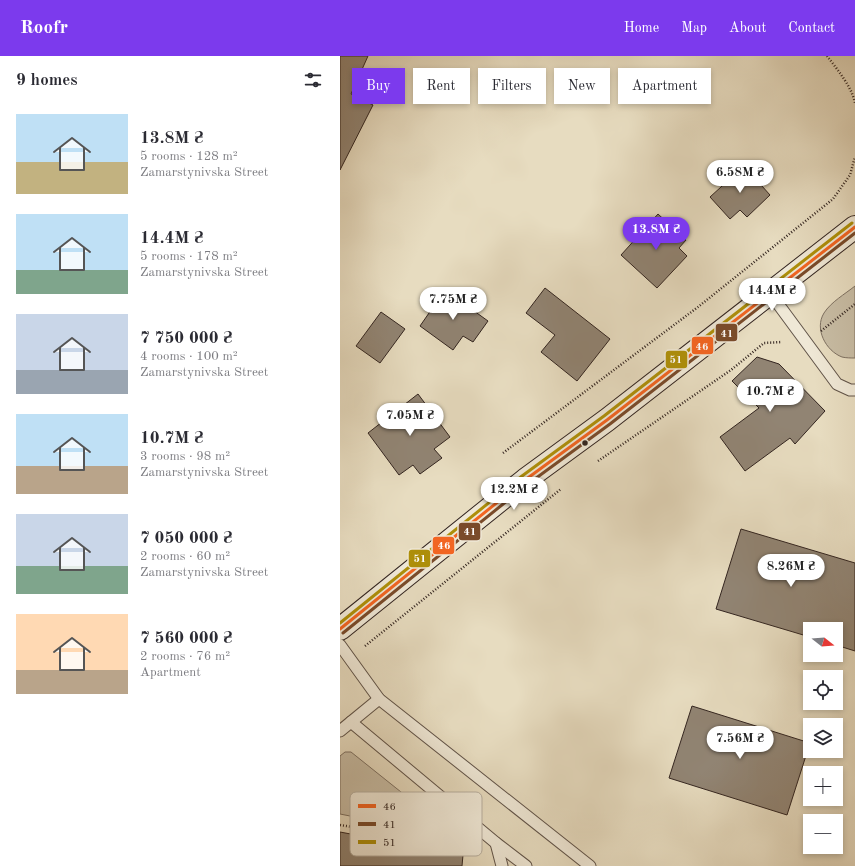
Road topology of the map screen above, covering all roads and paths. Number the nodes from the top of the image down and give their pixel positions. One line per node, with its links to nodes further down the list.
1 (826, 56): 2 (path)
2 (855, 103)
3 (855, 157): 10 (path)
4 (855, 227): 5 (main road)
5 (770, 293): 9 (lane); 13 (main road)
6 (855, 304): 7 (path)
7 (821, 331)
8 (787, 344): 11 (path)
9 (855, 390)
10 (503, 453)
11 (598, 461)
12 (561, 489): 15 (path)
13 (340, 629)
14 (340, 645): 15 (lane)
15 (350, 659): 16 (lane)
16 (379, 699): 17 (lane); 26 (lane)
17 (351, 722): 18 (lane); 19 (lane)
18 (340, 731)
19 (435, 792)
20 (340, 825): 21 (path)
21 (350, 827)
22 (482, 831): 23 (lane)
23 (496, 843): 24 (lane); 25 (lane)
24 (502, 866)
25 (526, 866)
26 (590, 866)

